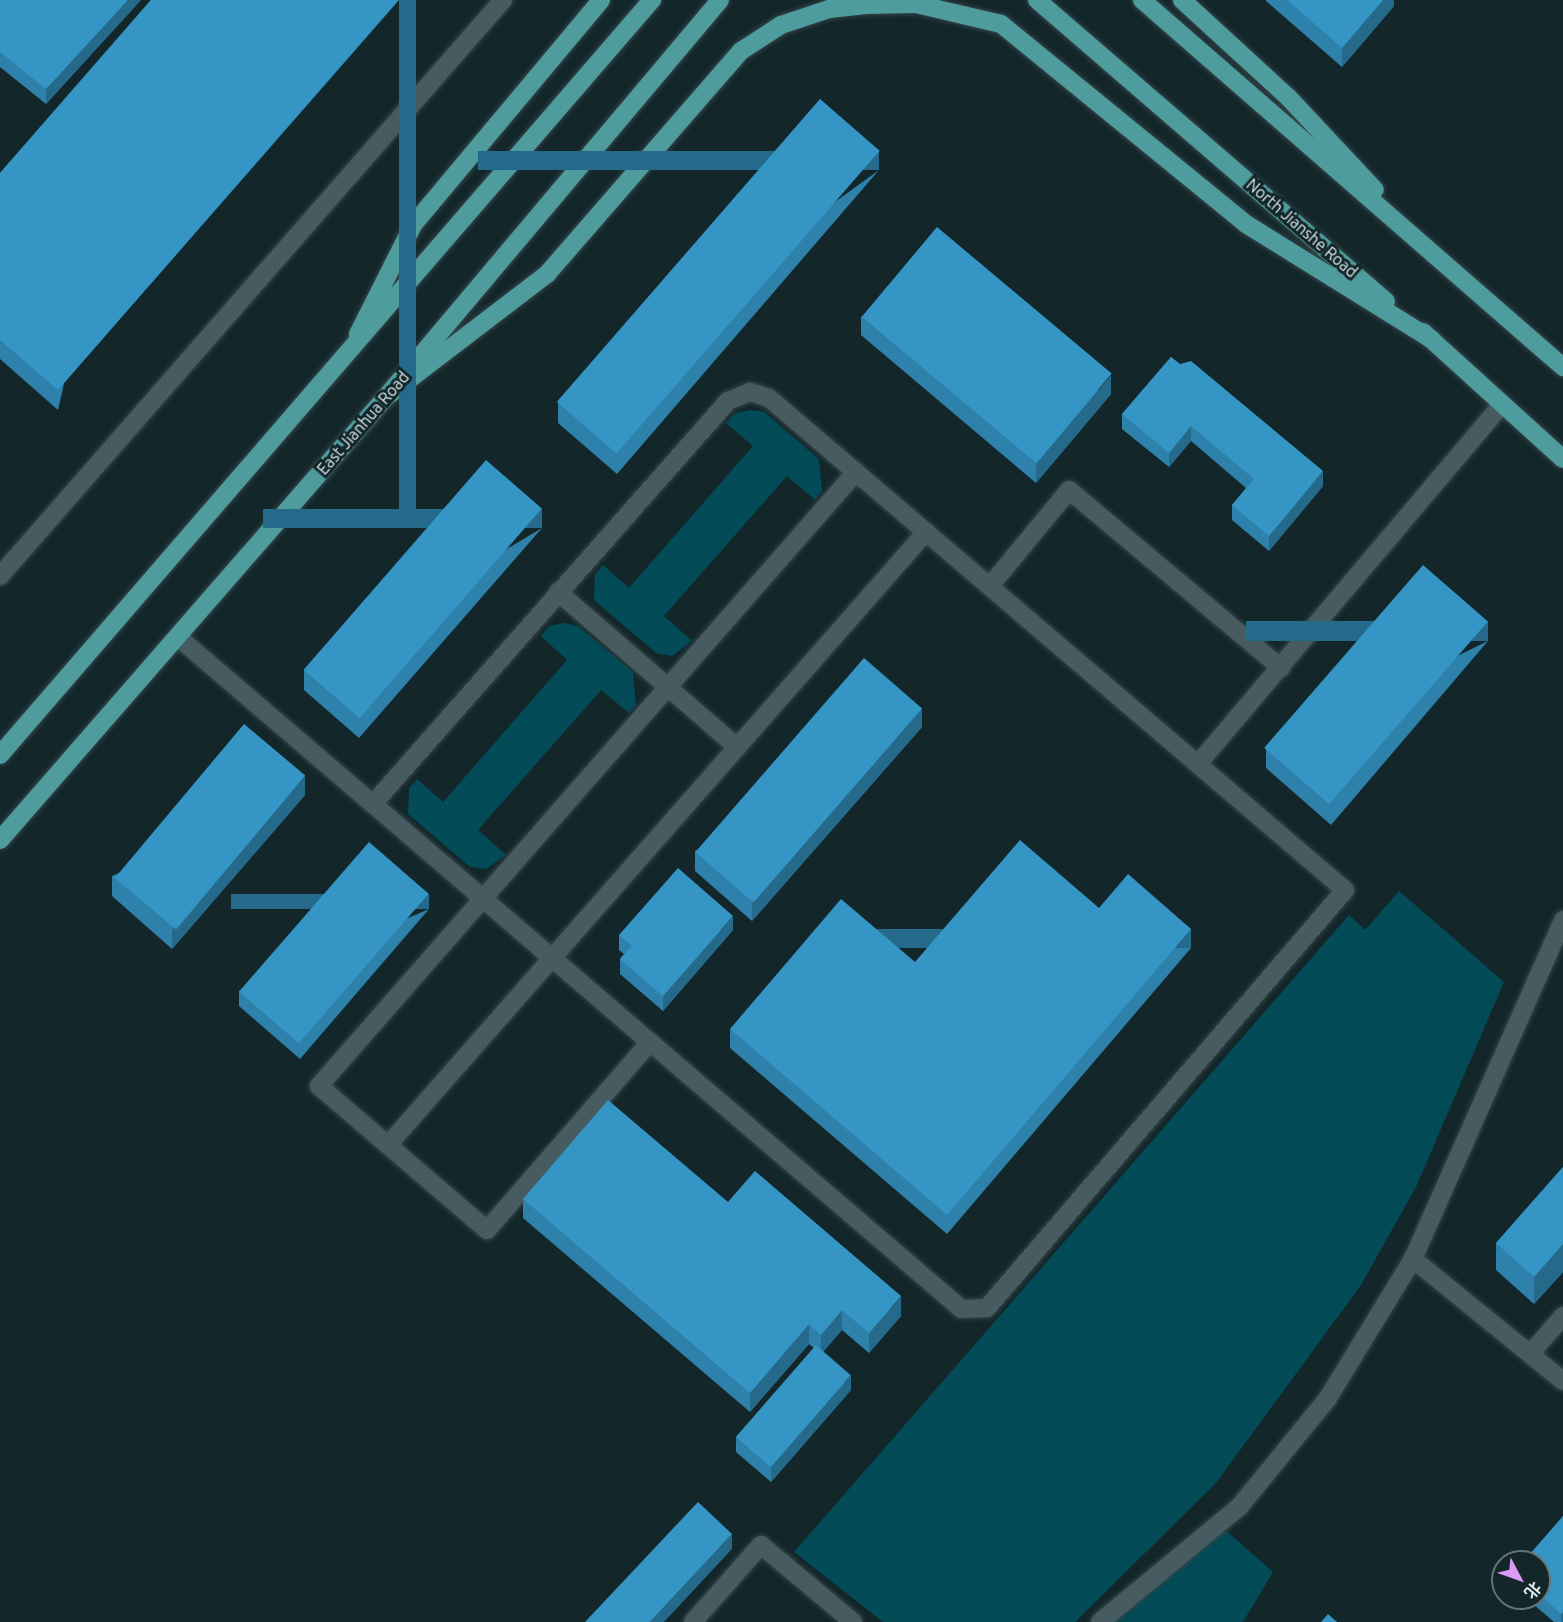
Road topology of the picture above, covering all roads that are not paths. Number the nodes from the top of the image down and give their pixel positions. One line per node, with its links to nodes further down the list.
1 (503, 0): 17 (street)
2 (601, 0): 10 (main road)
3 (652, 0): 10 (main road)
4 (720, 0): 12 (main road, East Jianhua Road)
5 (1037, 0): 9 (main road, North Jianshe Road)
6 (1142, 0): 8 (main road)
7 (1182, 0): 8 (main road)
8 (1444, 264): 11 (main road)
9 (1432, 340): 12 (main road); 13 (main road, North Jianshe Road)
10 (343, 362): 23 (main road)
11 (1563, 367)
12 (385, 398): 20 (main road, East Jianhua Road)
13 (1501, 405): 14 (main road, North Jianshe Road); 21 (street)
14 (1563, 459)
15 (856, 472): 16 (street); 19 (street); 29 (street)
16 (926, 532): 18 (street); 22 (street)
17 (0, 576)
18 (990, 586): 21 (street); 24 (street)
19 (558, 592): 22 (street); 25 (street)
20 (178, 637): 25 (street); 26 (main road, East Jianhua Road)
21 (1281, 668): 24 (street)
22 (737, 747): 29 (street)
23 (0, 755)
24 (1198, 764): 28 (street)
25 (373, 804): 28 (street)
26 (0, 840)
27 (1563, 920): 30 (street)
28 (650, 1042): 29 (street)
29 (388, 1145)
30 (1413, 1259): 32 (street); 36 (street)
31 (1563, 1316): 32 (street)
32 (1531, 1353): 33 (street)
33 (1563, 1381)
34 (693, 1622): 35 (street)
35 (853, 1622)
36 (1100, 1622)

